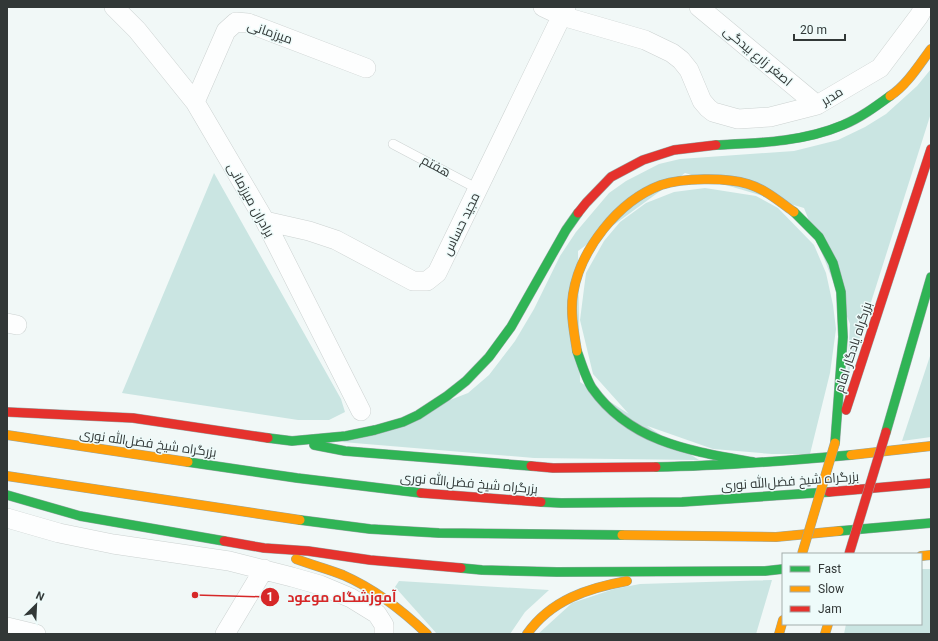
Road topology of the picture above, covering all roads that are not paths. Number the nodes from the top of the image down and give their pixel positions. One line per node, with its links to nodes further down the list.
1 (114, 7): 8 (street, برادران میرزمانی)
2 (543, 7): 5 (street)
3 (699, 7): 9 (street, اصغر زارع بیدگی)
4 (917, 10): 9 (street, مدبر)
5 (564, 11): 9 (street, مدبر); 12 (street, مجید حساس)
6 (931, 49): 20 (highway)
7 (366, 68): 8 (street, میرزمانی)
8 (195, 102): 13 (street, برادران میرزمانی)
9 (817, 105)
10 (393, 144): 12 (lane, هفتم)
11 (931, 149): 21 (highway, بزرگراه یادگار امام)
12 (478, 189): 13 (street, مجید حساس)
13 (265, 221): 18 (street, برادران میرزمانی)
14 (931, 277): 16 (highway)
15 (931, 311): 16 (highway)
16 (910, 349): 31 (highway, bridge)
17 (7, 412): 20 (highway)
18 (361, 412)
19 (7, 435): 25 (highway, بزرگراه شیخ فضل‌الله نوری)
20 (292, 441): 23 (highway)
21 (835, 443): 23 (highway); 30 (highway, بزرگراه یادگار امام, bridge)
22 (931, 446): 23 (highway)
23 (753, 462)
24 (7, 476): 28 (highway)
25 (931, 483)
26 (7, 495): 29 (highway)
27 (7, 518): 32 (street)
28 (931, 523)
29 (264, 548): 34 (highway); 40 (highway)
30 (802, 553)
31 (849, 553)
32 (264, 569): 38 (street); 39 (street)
33 (782, 569): 34 (highway)
34 (667, 571): 41 (highway)
35 (782, 624): 42 (highway)
36 (7, 627): 37 (street)
37 (36, 634)
38 (225, 634)
39 (384, 634)
40 (427, 634)
41 (527, 634)
42 (779, 634)

